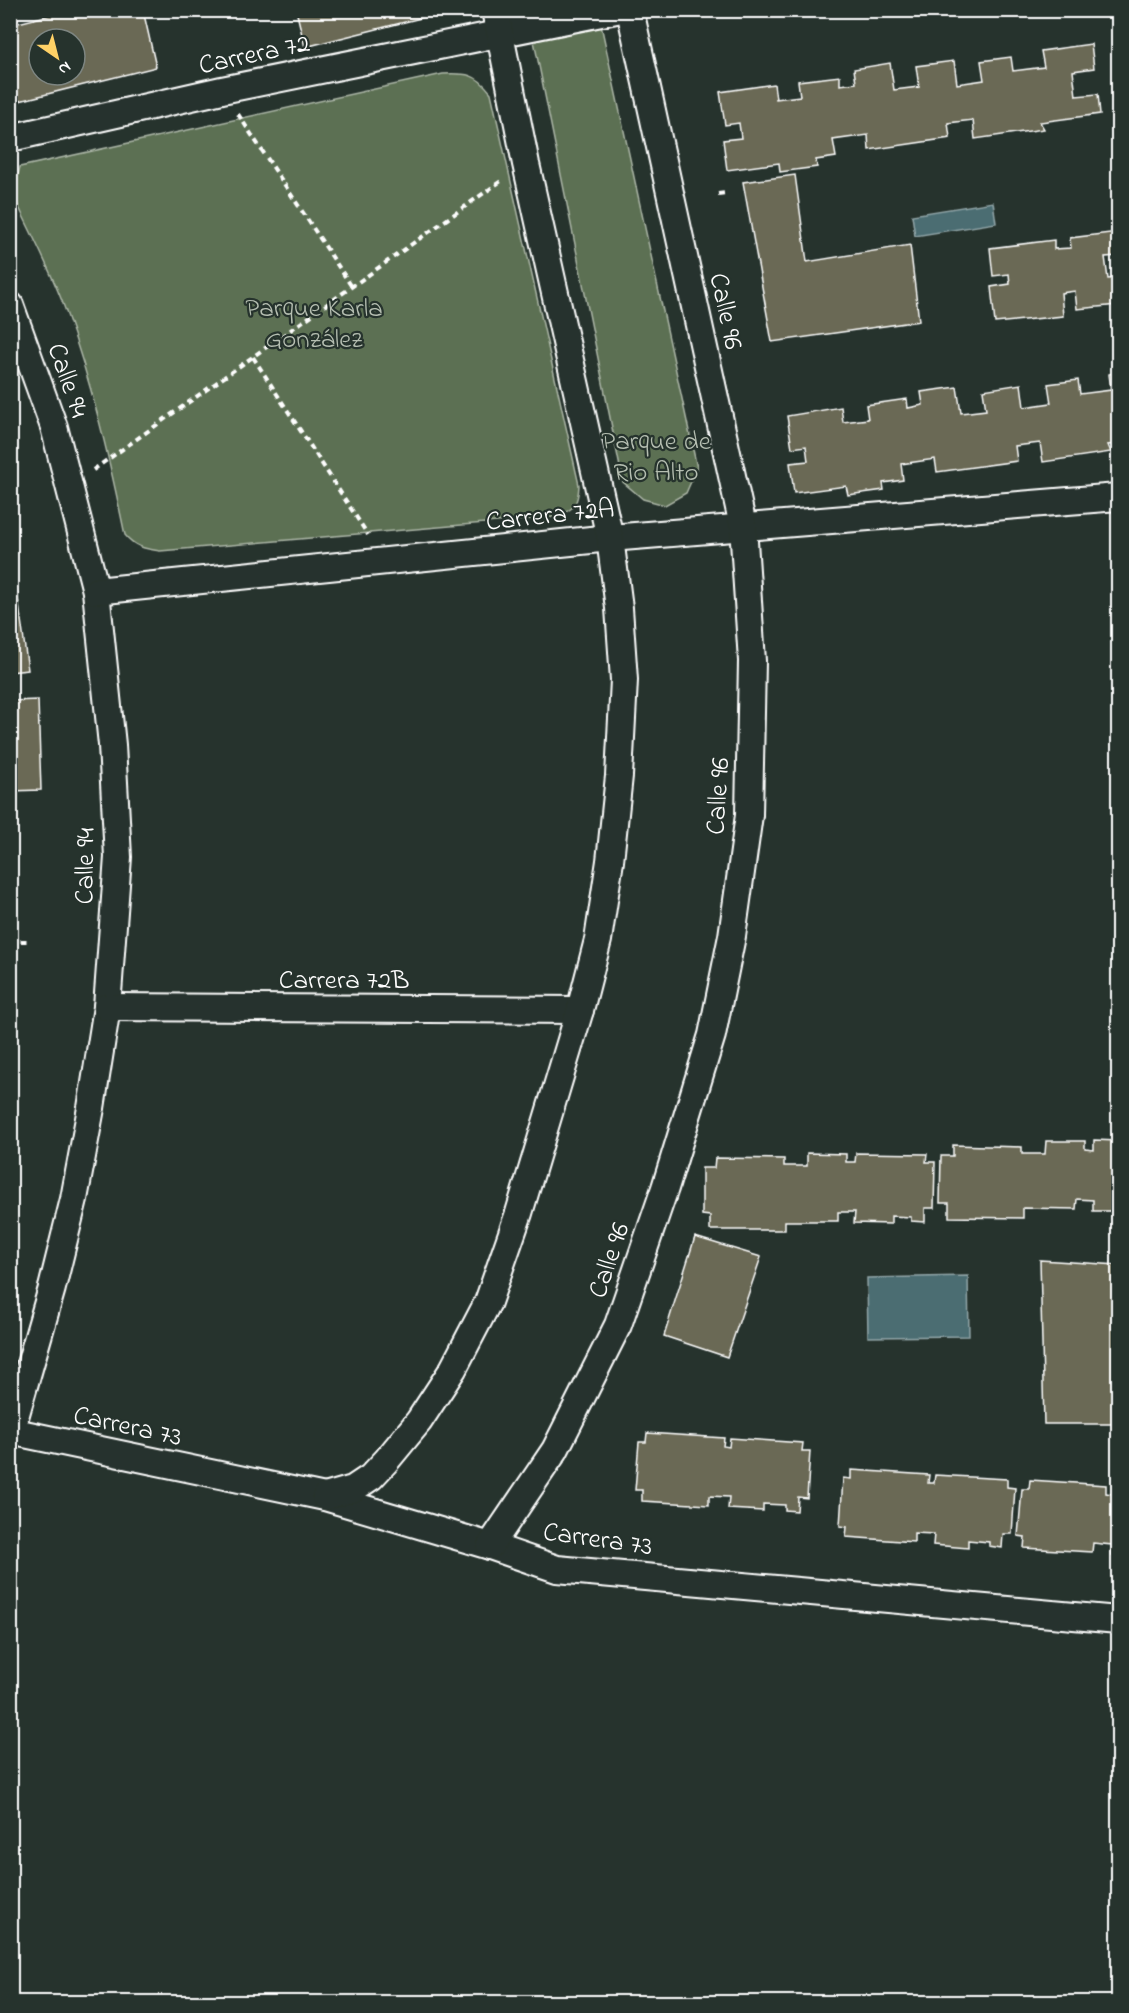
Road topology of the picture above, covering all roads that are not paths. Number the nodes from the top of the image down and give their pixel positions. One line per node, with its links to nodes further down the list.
1 (616, 10): 3 (street, Carrera 72)
2 (630, 10): 7 (street, Calle 96)
3 (497, 22): 4 (street, Carrera 72); 8 (street)
4 (10, 138)
5 (10, 305): 9 (street, Calle 94)
6 (1119, 497): 7 (street, Carrera 72A)
7 (743, 526): 8 (street, Carrera 72A); 14 (street, Calle 96)
8 (610, 538): 9 (street, Carrera 72A); 11 (street)
9 (96, 591): 10 (street, Calle 94)
10 (107, 1007): 11 (street, Carrera 72B); 12 (street, Calle 94)
11 (580, 1010): 13 (street)
12 (11, 1431): 13 (street, Carrera 73)
13 (325, 1497): 14 (street, Carrera 73)
14 (490, 1546): 15 (street, Carrera 73)
15 (1119, 1620)

